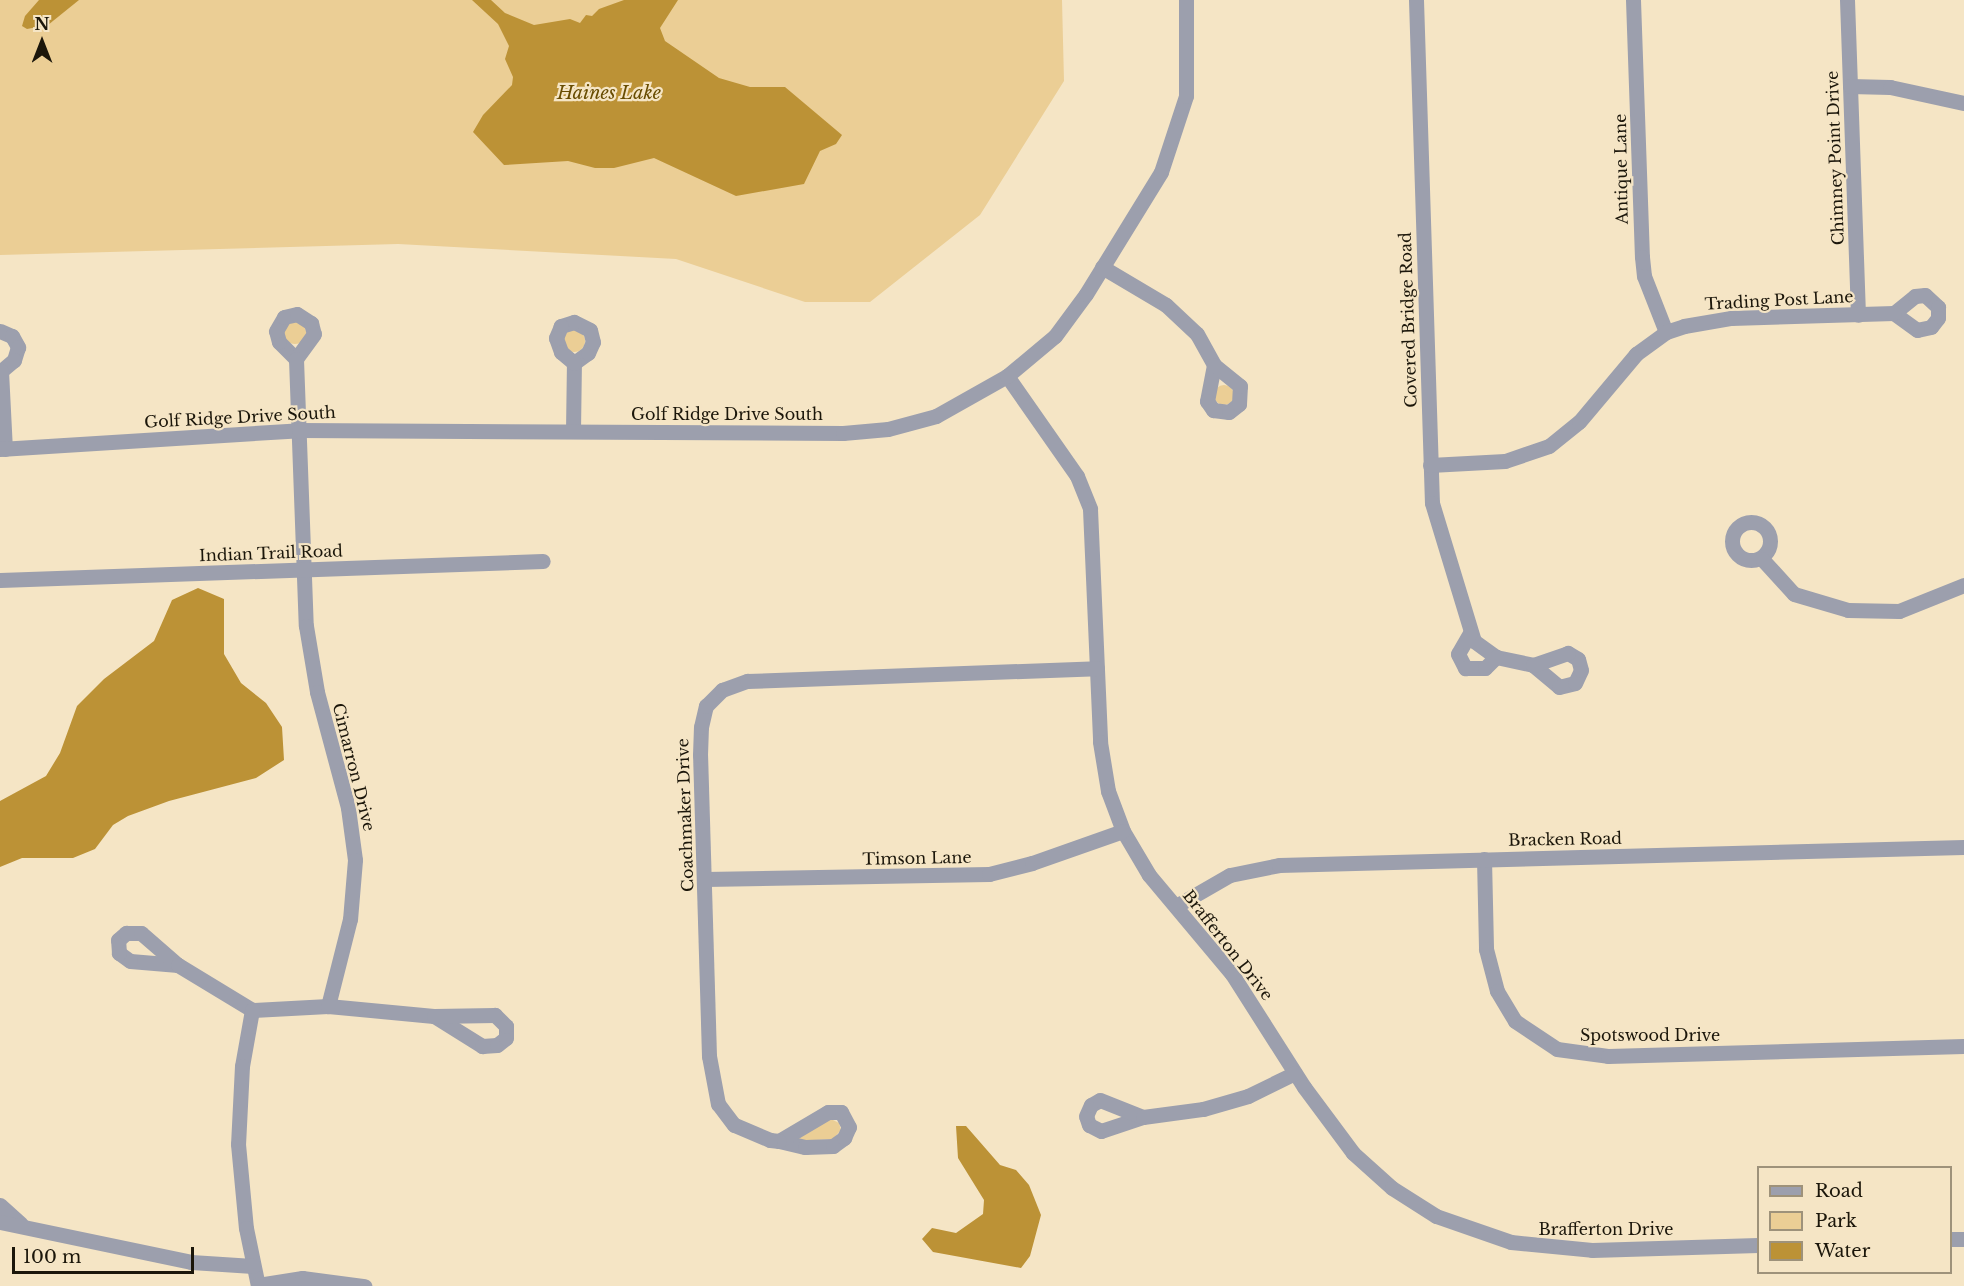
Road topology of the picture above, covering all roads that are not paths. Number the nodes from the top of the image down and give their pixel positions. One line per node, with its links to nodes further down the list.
1 (1186, 0): 7 (street, Golf Ridge Drive South)
2 (1416, 0): 20 (street, Covered Bridge Road)
3 (1633, 0): 11 (street, Antique Lane)
4 (1847, 0): 5 (street, Chimney Point Drive)
5 (1850, 86): 6 (street); 9 (street, Chimney Point Drive)
6 (1964, 103)
7 (1102, 267): 14 (street); 16 (street, Golf Ridge Drive South)
8 (1894, 313): 9 (street, Trading Post Lane)
9 (1858, 315): 11 (street, Trading Post Lane)
10 (0, 331): 15 (street)
11 (1666, 332): 20 (street, Trading Post Lane)
12 (296, 360): 17 (street, Cimarron Drive)
13 (574, 363): 18 (street)
14 (1214, 365)
15 (0, 370): 19 (street)
16 (1007, 376): 18 (street, Golf Ridge Drive South); 29 (street, Brafferton Drive)
17 (299, 430): 18 (street, Golf Ridge Drive South); 19 (street, Golf Ridge Drive South); 23 (street, Cimarron Drive)
18 (573, 431)
19 (3, 449)
20 (1431, 465): 26 (street, Covered Bridge Road)
21 (1762, 559): 25 (street)
22 (543, 561): 23 (street, Indian Trail Road)
23 (302, 570): 24 (street, Indian Trail Road); 36 (street, Cimarron Drive)
24 (0, 580)
25 (1964, 585)
26 (1470, 633): 27 (street, Covered Bridge Road); 27 (street)
27 (1496, 657): 28 (street, Covered Bridge Road)
28 (1533, 665)
29 (1097, 668): 30 (street, Brafferton Drive); 33 (street, Coachmaker Drive)
30 (1123, 831): 33 (street, Timson Lane); 34 (street, Brafferton Drive)
31 (1964, 847): 32 (street, Bracken Road)
32 (1484, 860): 34 (street, Bracken Road); 39 (street, Spotswood Drive)
33 (705, 879): 42 (street, Coachmaker Drive)
34 (1176, 906): 40 (street, Brafferton Drive)
35 (178, 965): 37 (street)
36 (328, 1006): 37 (street); 38 (street)
37 (252, 1010): 47 (street)
38 (434, 1016)
39 (1964, 1046)
40 (1295, 1072): 41 (street); 46 (street, Brafferton Drive)
41 (1143, 1117)
42 (779, 1142)
43 (0, 1205): 45 (street)
44 (0, 1222): 45 (street)
45 (21, 1224): 47 (street)
46 (1757, 1245)
47 (254, 1266): 48 (street)
48 (258, 1286): 49 (street)
49 (364, 1286)

